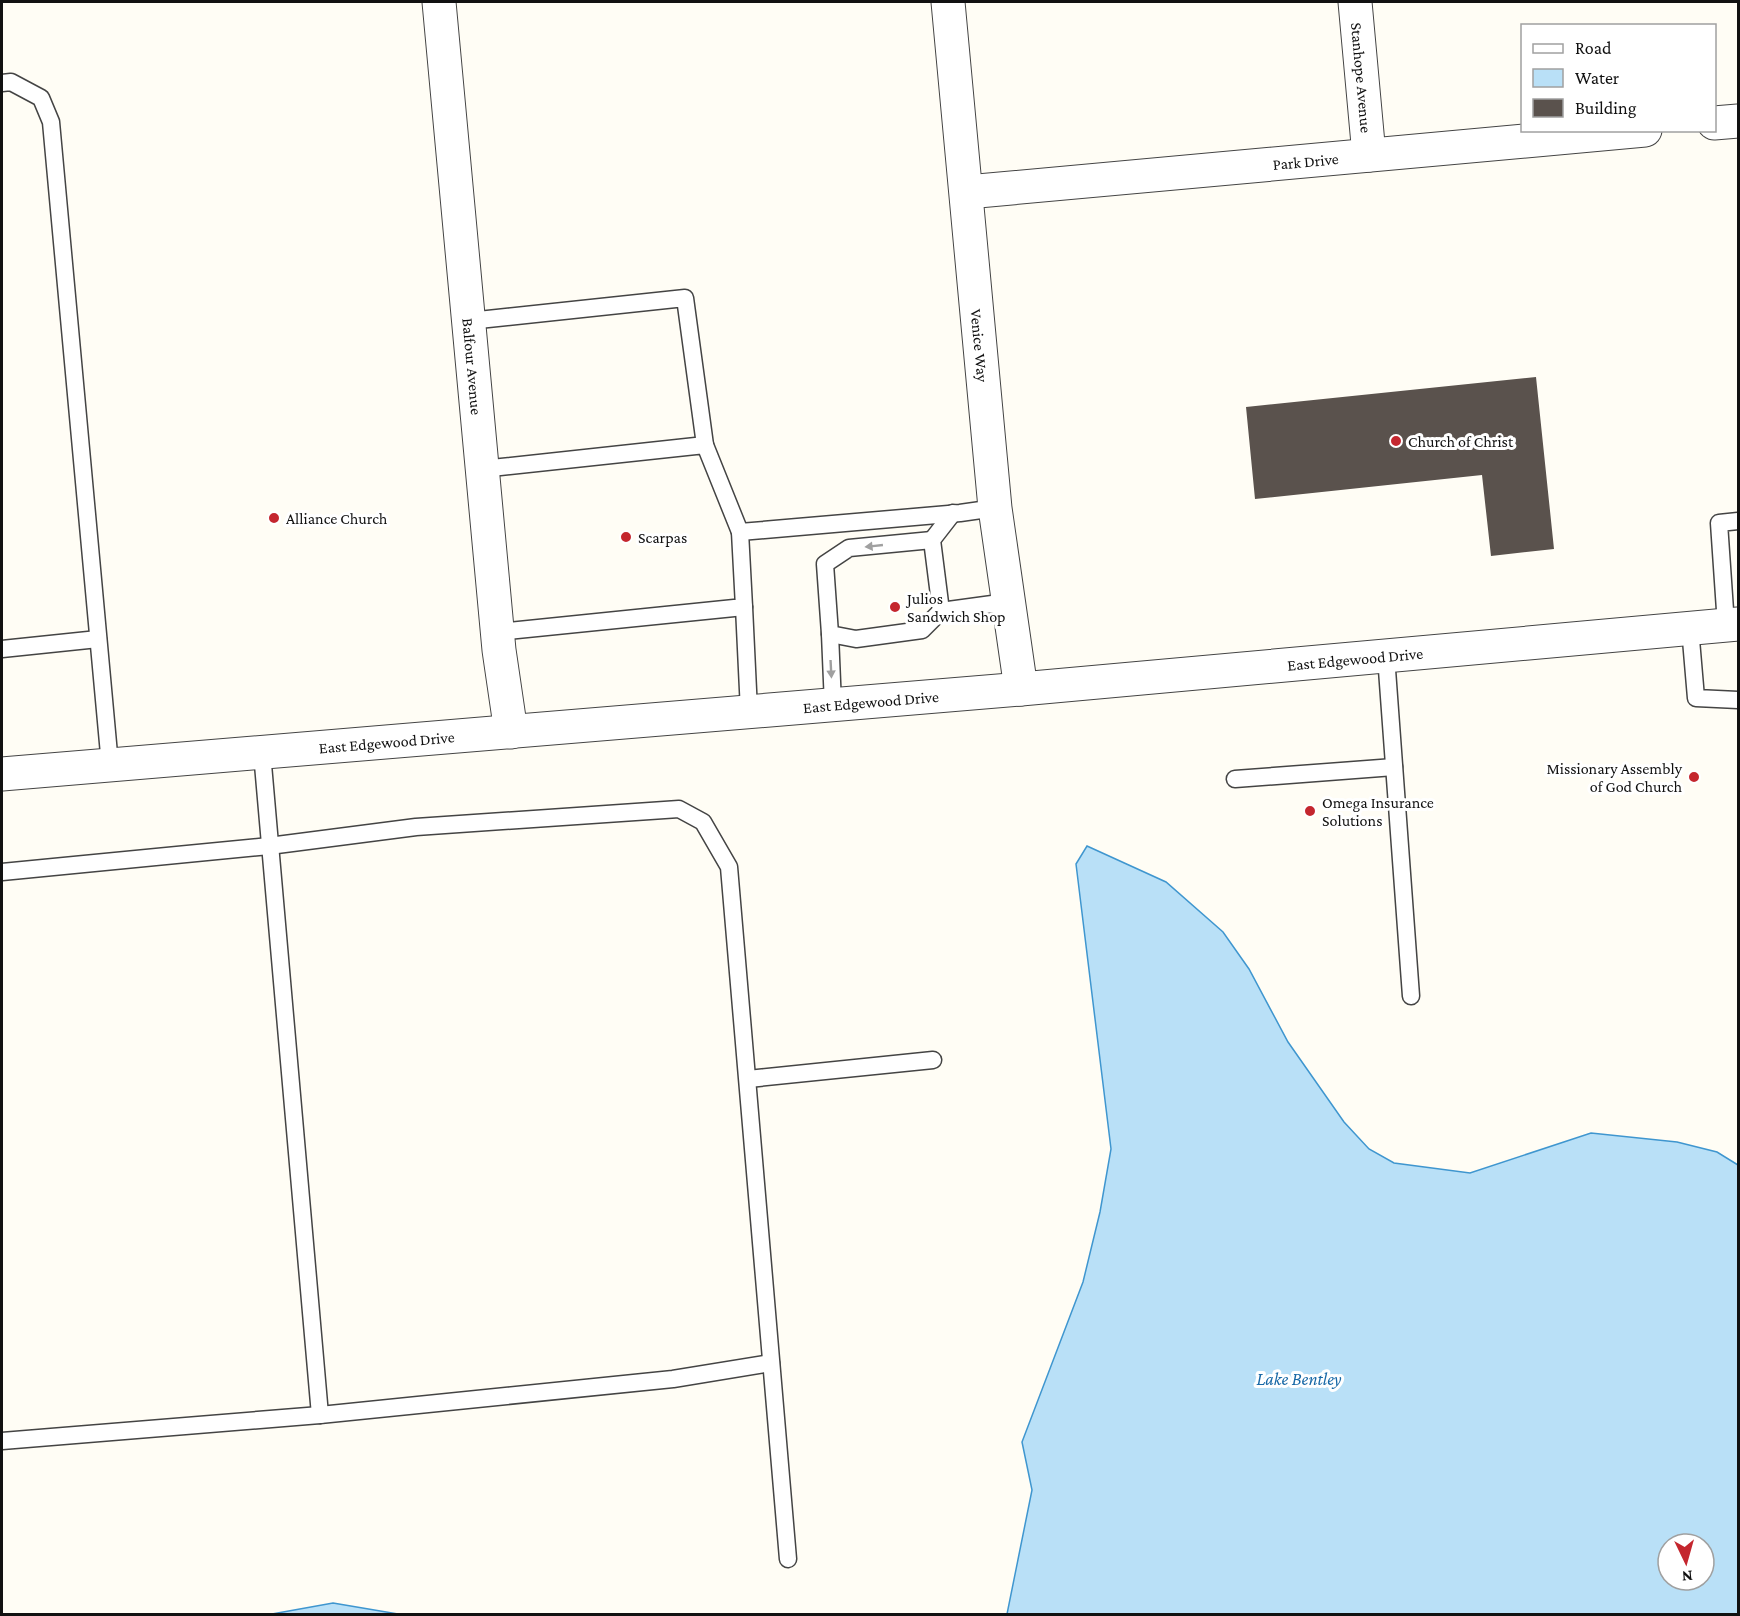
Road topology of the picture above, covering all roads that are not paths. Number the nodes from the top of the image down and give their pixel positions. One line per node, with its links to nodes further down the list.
1 (439, 2): 10 (street, Balfour Avenue)
2 (948, 2): 9 (street, Venice Way)
3 (1355, 2): 8 (street, Stanhope Avenue)
4 (2, 83): 25 (lane)
5 (1738, 121): 6 (street)
6 (1716, 123)
7 (1621, 132): 8 (street, Park Drive)
8 (1369, 154): 9 (street, Park Drive)
9 (967, 192): 13 (street, Venice Way)
10 (469, 321): 11 (lane); 12 (street, Balfour Avenue)
11 (705, 445): 12 (lane); 16 (lane)
12 (482, 469): 23 (street, Balfour Avenue)
13 (994, 508): 14 (lane); 18 (street, Venice Way)
14 (953, 513): 16 (lane); 17 (lane)
15 (1738, 521): 21 (lane)
16 (740, 532): 19 (lane)
17 (932, 540): 20 (lane); 24 (lane, one-way to 24)
18 (1007, 602): 20 (lane); 28 (street, Venice Way)
19 (744, 607): 23 (lane); 31 (lane)
20 (941, 611): 24 (lane)
21 (1732, 624): 22 (street, East Edgewood Drive)
22 (1690, 628): 27 (street, East Edgewood Drive); 29 (lane)
23 (498, 632): 32 (street, Balfour Avenue)
24 (830, 634): 30 (lane, one-way to 30)
25 (98, 639): 26 (lane); 34 (lane)
26 (2, 649)
27 (1386, 656): 28 (street, East Edgewood Drive); 35 (lane)
28 (1021, 689): 30 (street, East Edgewood Drive)
29 (1738, 700)
30 (833, 705): 31 (street, East Edgewood Drive)
31 (749, 711): 32 (street, East Edgewood Drive)
32 (511, 732): 33 (street, East Edgewood Drive)
33 (262, 753): 34 (street, East Edgewood Drive); 38 (lane)
34 (110, 765): 36 (street, East Edgewood Drive)
35 (1394, 767): 37 (lane); 40 (lane)
36 (2, 774)
37 (1235, 779)
38 (269, 846): 39 (lane); 42 (lane); 44 (lane)
39 (2, 872)
40 (1411, 996)
41 (933, 1060): 42 (lane)
42 (748, 1079): 43 (lane)
43 (771, 1363): 44 (lane); 46 (lane)
44 (320, 1415): 45 (lane)
45 (2, 1441)
46 (788, 1559)

